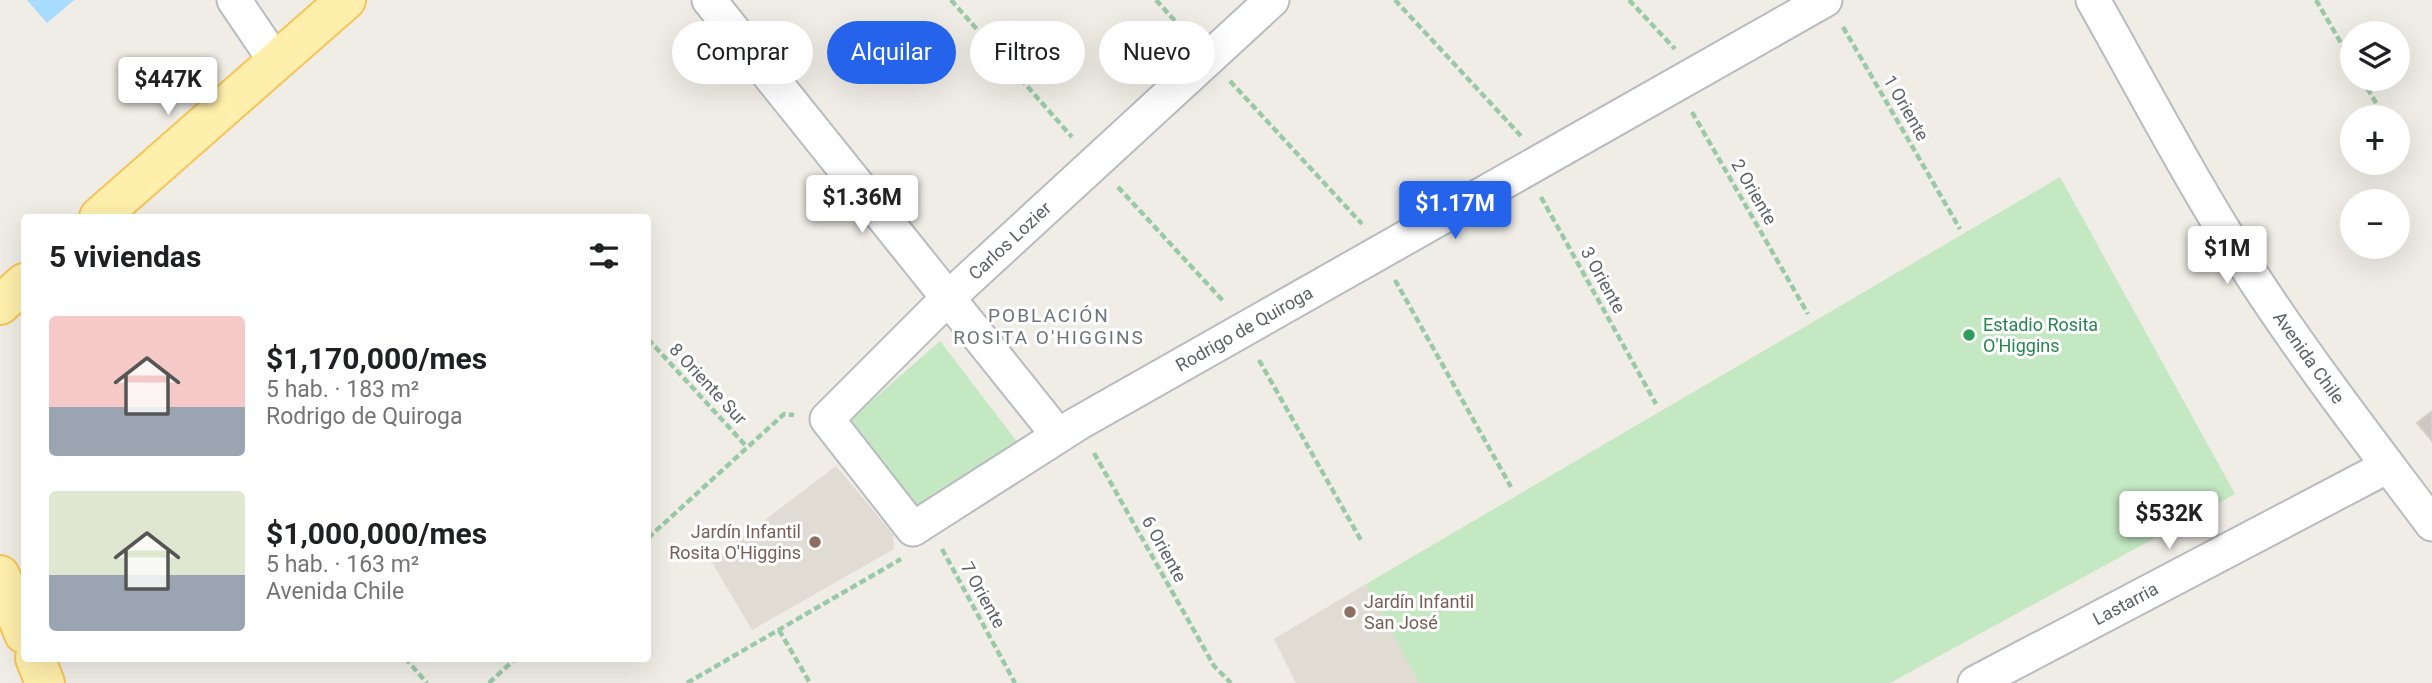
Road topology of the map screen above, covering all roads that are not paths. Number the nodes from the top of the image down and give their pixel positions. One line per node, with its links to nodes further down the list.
1 (234, 0): 7 (street)
2 (346, 0): 7 (main road)
3 (709, 0): 10 (street)
4 (1272, 0): 10 (street, Carlos Lozier)
5 (2093, 0): 13 (street, Avenida Chile)
6 (1833, 12): 12 (street, Rodrigo de Quiroga)
7 (276, 62): 8 (main road)
8 (102, 214)
9 (21, 286): 11 (main road)
10 (948, 298): 12 (street); 15 (street, Carlos Lozier)
11 (0, 305)
12 (1067, 430): 15 (street, Rodrigo de Quiroga)
13 (2388, 466): 14 (street, Avenida Chile); 20 (street, Lastarria)
14 (2432, 524)
15 (920, 525)
16 (0, 575): 17 (main road)
17 (21, 627)
18 (37, 662): 19 (main road)
19 (45, 683)
20 (1975, 683)

